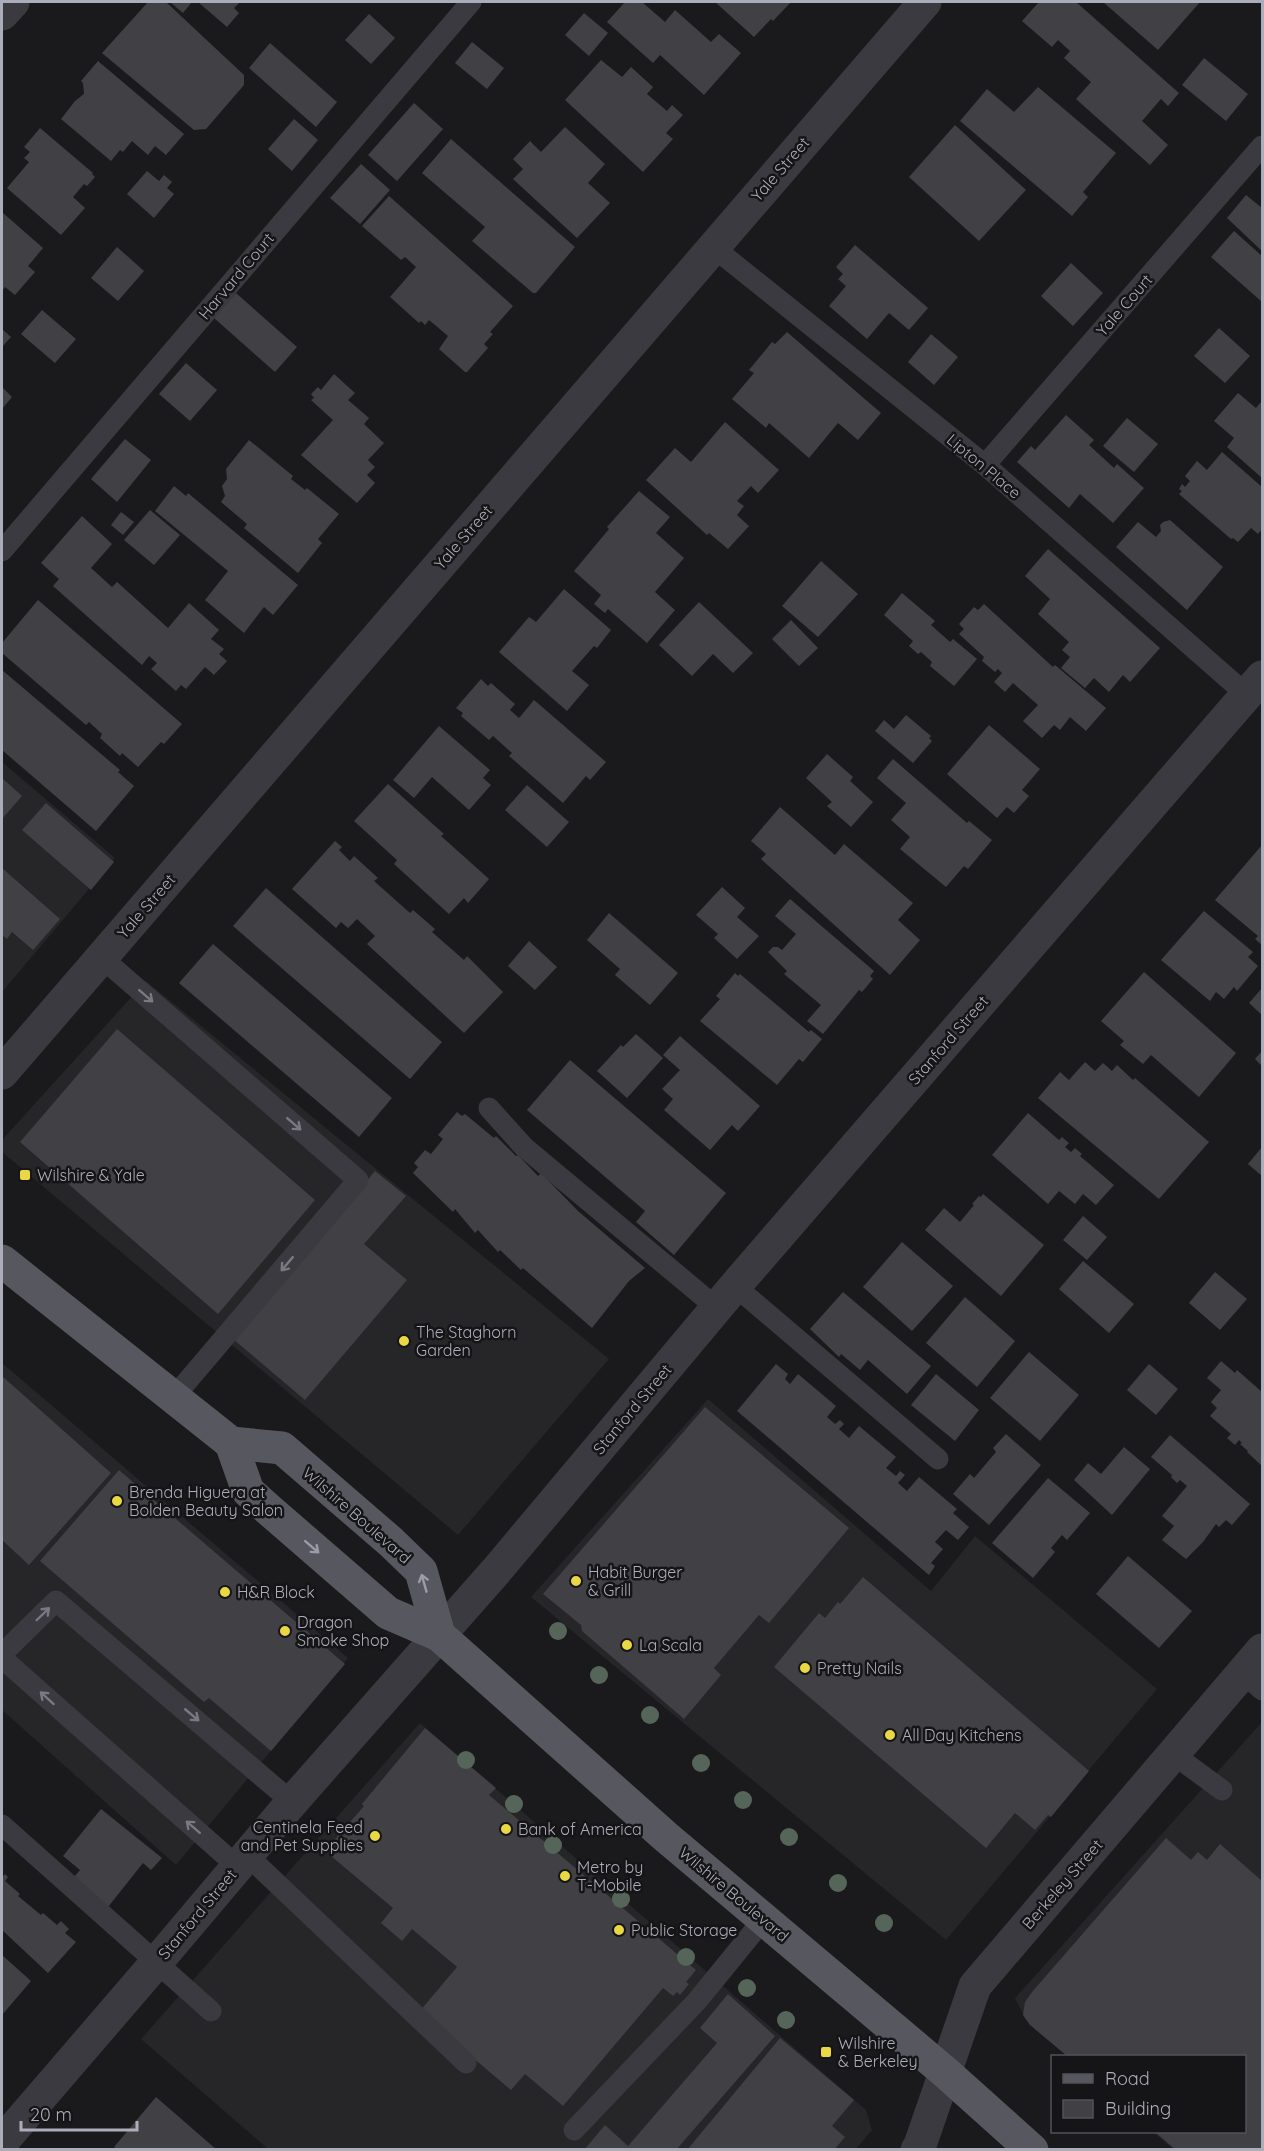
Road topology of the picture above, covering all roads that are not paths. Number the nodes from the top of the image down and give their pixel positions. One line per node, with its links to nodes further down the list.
1 (12, 2): 4 (street)
2 (471, 2): 8 (lane, Harvard Court)
3 (925, 2): 6 (street, Yale Street)
4 (2, 14)
5 (1263, 146): 7 (lane, Yale Court)
6 (713, 247): 7 (lane, Lipton Place); 10 (street, Yale Street)
7 (985, 465): 9 (lane, Lipton Place)
8 (2, 551)
9 (1255, 686): 14 (street, Stanford Street)
10 (102, 958): 11 (street, Yale Street); 15 (lane, one-way to 15)
11 (2, 1073)
12 (489, 1108): 14 (lane)
13 (2, 1261): 15 (main road)
14 (726, 1297): 17 (lane); 18 (street, Stanford Street)
15 (173, 1398): 16 (main road)
16 (231, 1443): 18 (main road, Wilshire Boulevard, one-way to 18); 18 (main road, Wilshire Boulevard, one-way to 16)
17 (938, 1459)
18 (439, 1635): 23 (street, Stanford Street); 26 (main road, Wilshire Boulevard)
19 (2, 1656): 23 (lane, one-way to 23); 25 (lane, one-way to 19)
20 (1256, 1671): 21 (street, Berkeley Street)
21 (1173, 1754): 22 (lane); 30 (street, Berkeley Street)
22 (1222, 1790)
23 (292, 1802): 25 (street, Stanford Street)
24 (2, 1825): 27 (lane)
25 (242, 1860): 27 (street, Stanford Street); 29 (lane)
26 (763, 1920): 30 (main road, Wilshire Boulevard); 31 (lane)
27 (156, 1964): 28 (lane); 32 (street, Stanford Street)
28 (211, 2011)
29 (466, 2063)
30 (945, 2072): 34 (street, Berkeley Street); 35 (main road, Wilshire Boulevard)
31 (574, 2130)
32 (2, 2143): 33 (lane)
33 (6, 2150)
34 (917, 2150)
35 (1032, 2150)

